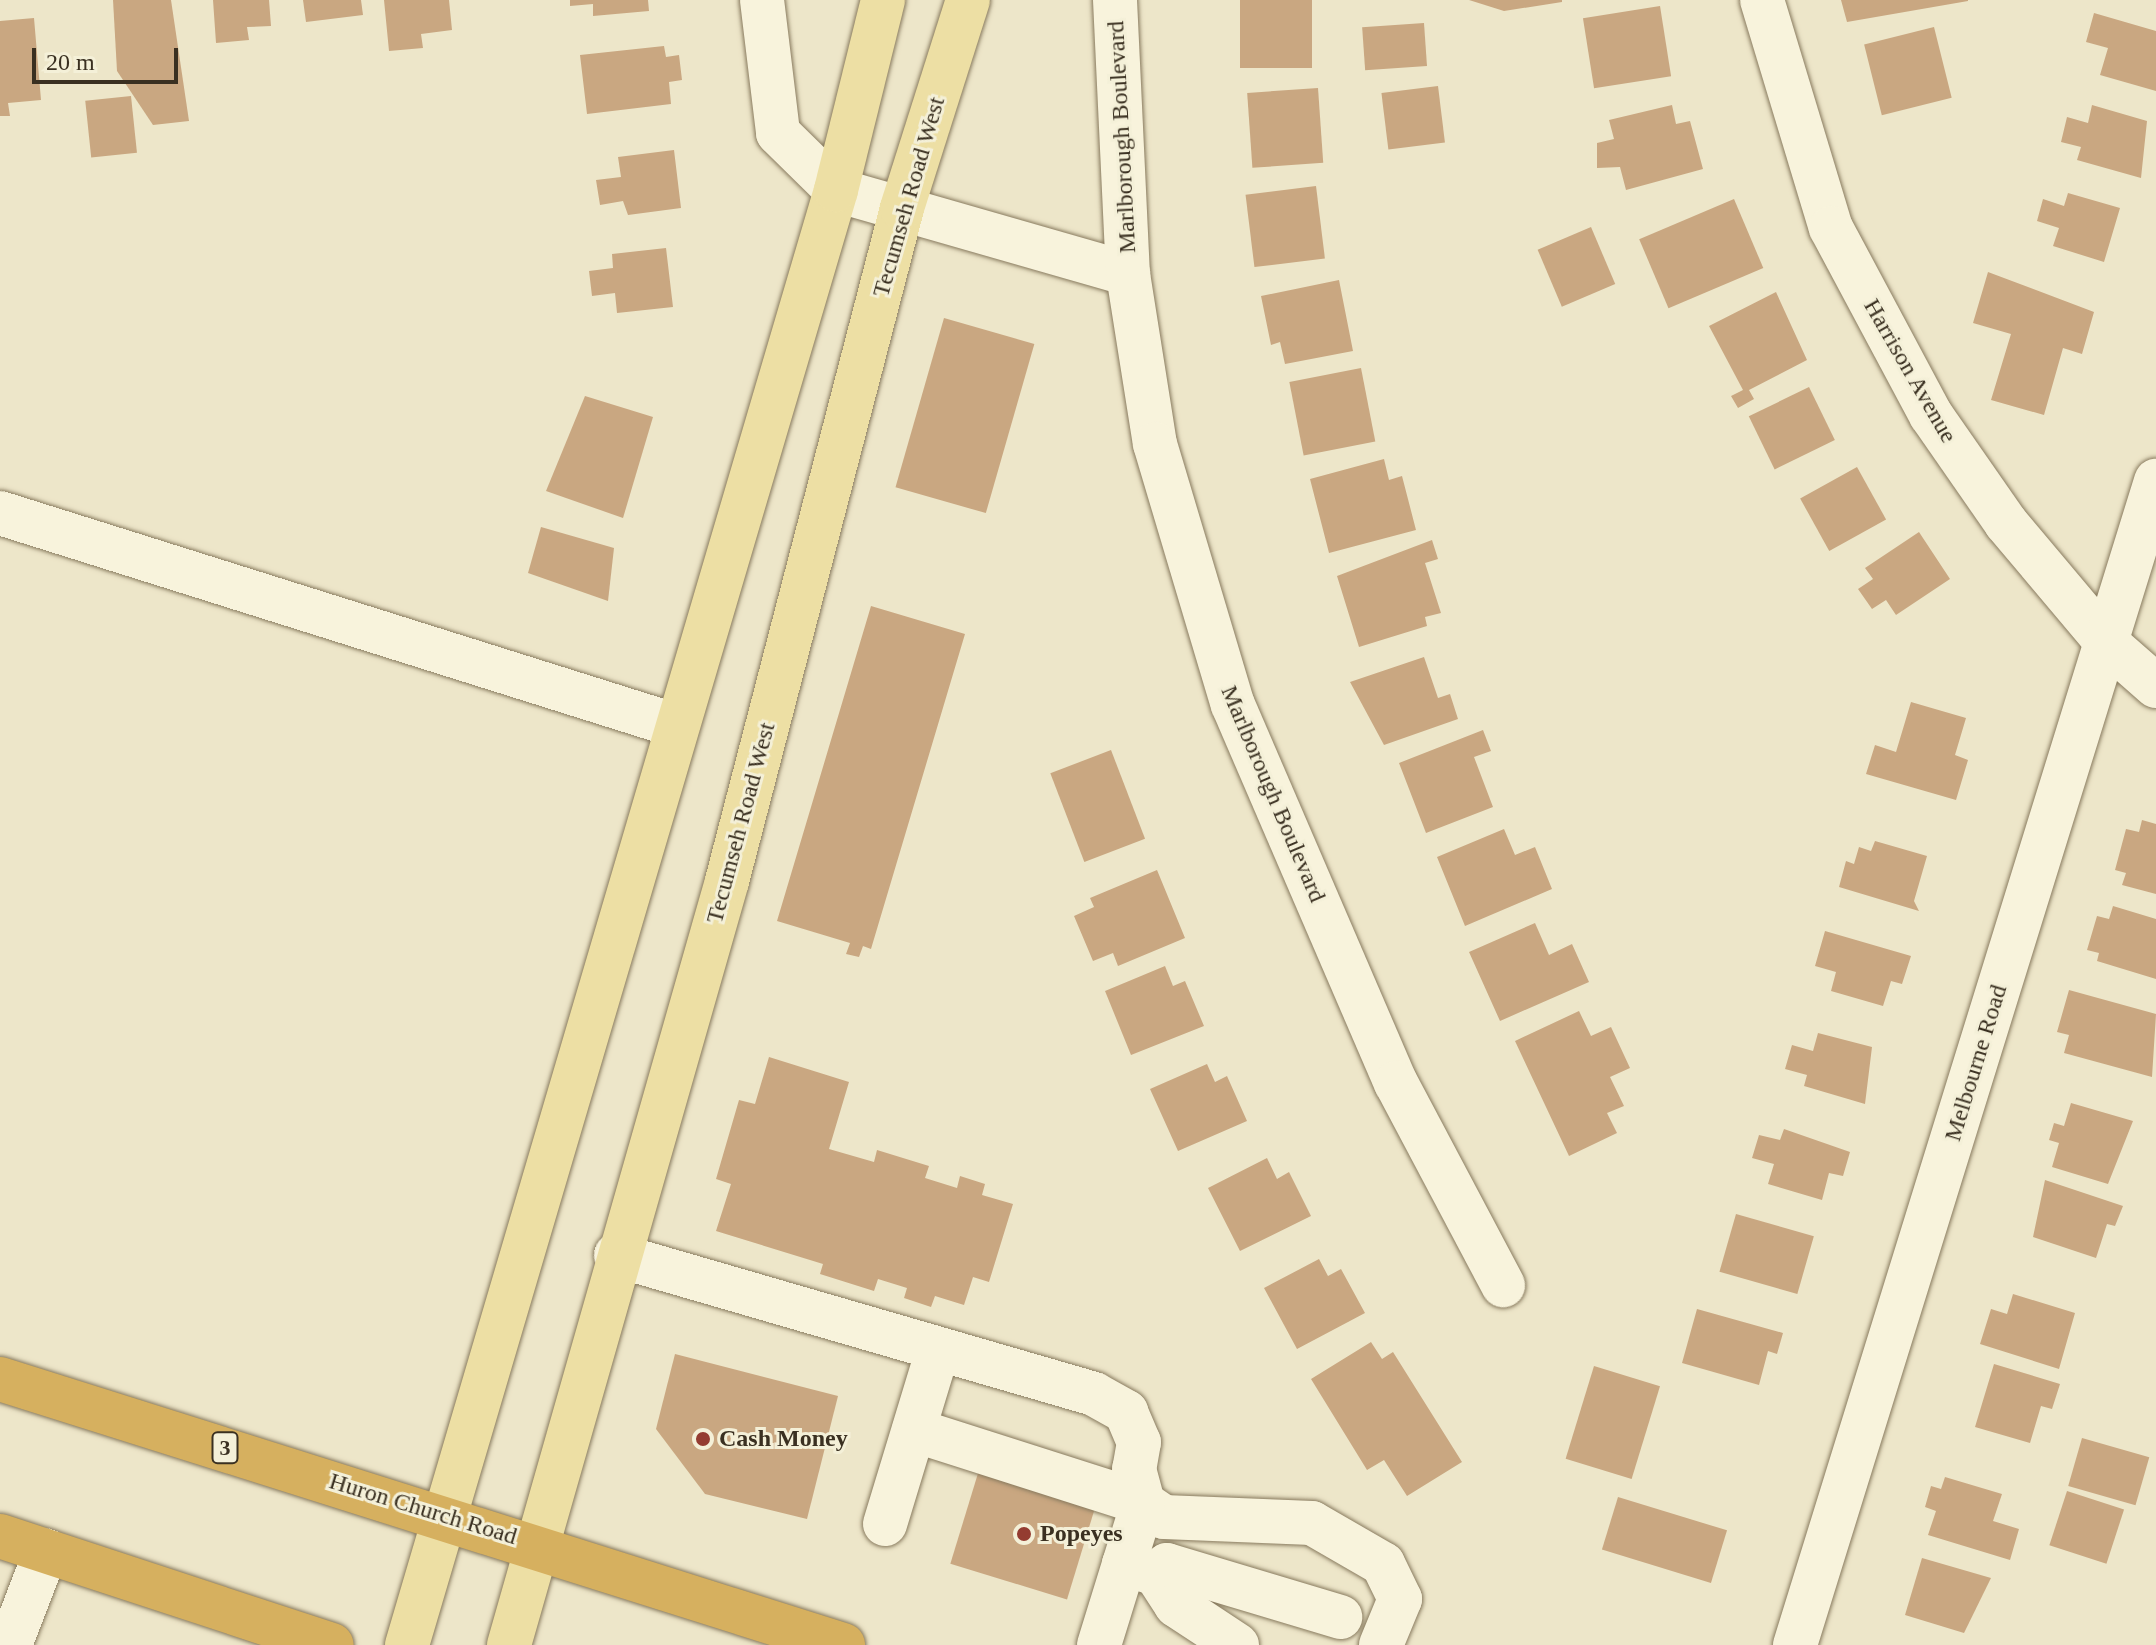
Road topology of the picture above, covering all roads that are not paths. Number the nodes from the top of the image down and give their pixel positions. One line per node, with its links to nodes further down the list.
1 (762, 0): 6 (street)
2 (883, 0): 6 (main road)
3 (968, 0): 7 (main road, Tecumseh Road West)
4 (1115, 0): 8 (street, Marlborough Boulevard)
5 (1762, 0): 11 (street, Harrison Avenue)
6 (836, 190): 7 (street, Marlborough Boulevard); 13 (main road)
7 (902, 208): 8 (street, Marlborough Boulevard); 14 (main road, Tecumseh Road West)
8 (1128, 274): 15 (street, Marlborough Boulevard)
9 (2156, 481): 11 (street, Melbourne Road)
10 (0, 513): 13 (street)
11 (2107, 643): 12 (street, Harrison Avenue); 35 (street, Melbourne Road)
12 (2156, 686)
13 (677, 726): 20 (main road)
14 (616, 1255): 16 (street); 23 (main road, Tecumseh Road West)
15 (1503, 1285)
16 (938, 1350): 18 (street); 19 (street)
17 (0, 1379): 20 (highway, Huron Church Road / 3)
18 (914, 1430): 19 (street); 21 (street)
19 (1143, 1503): 25 (street); 34 (street)
20 (449, 1516): 23 (highway, Huron Church Road / 3); 29 (main road)
21 (885, 1524)
22 (0, 1536): 24 (highway)
23 (538, 1545): 30 (main road, Tecumseh Road West); 31 (highway, Huron Church Road / 3)
24 (46, 1551): 27 (street); 28 (highway)
25 (1140, 1569): 26 (street); 32 (street); 33 (street)
26 (1340, 1617)
27 (7, 1640)
28 (332, 1645)
29 (407, 1645)
30 (509, 1645)
31 (843, 1645)
32 (1099, 1645)
33 (1237, 1645)
34 (1381, 1645)
35 (1795, 1645)

